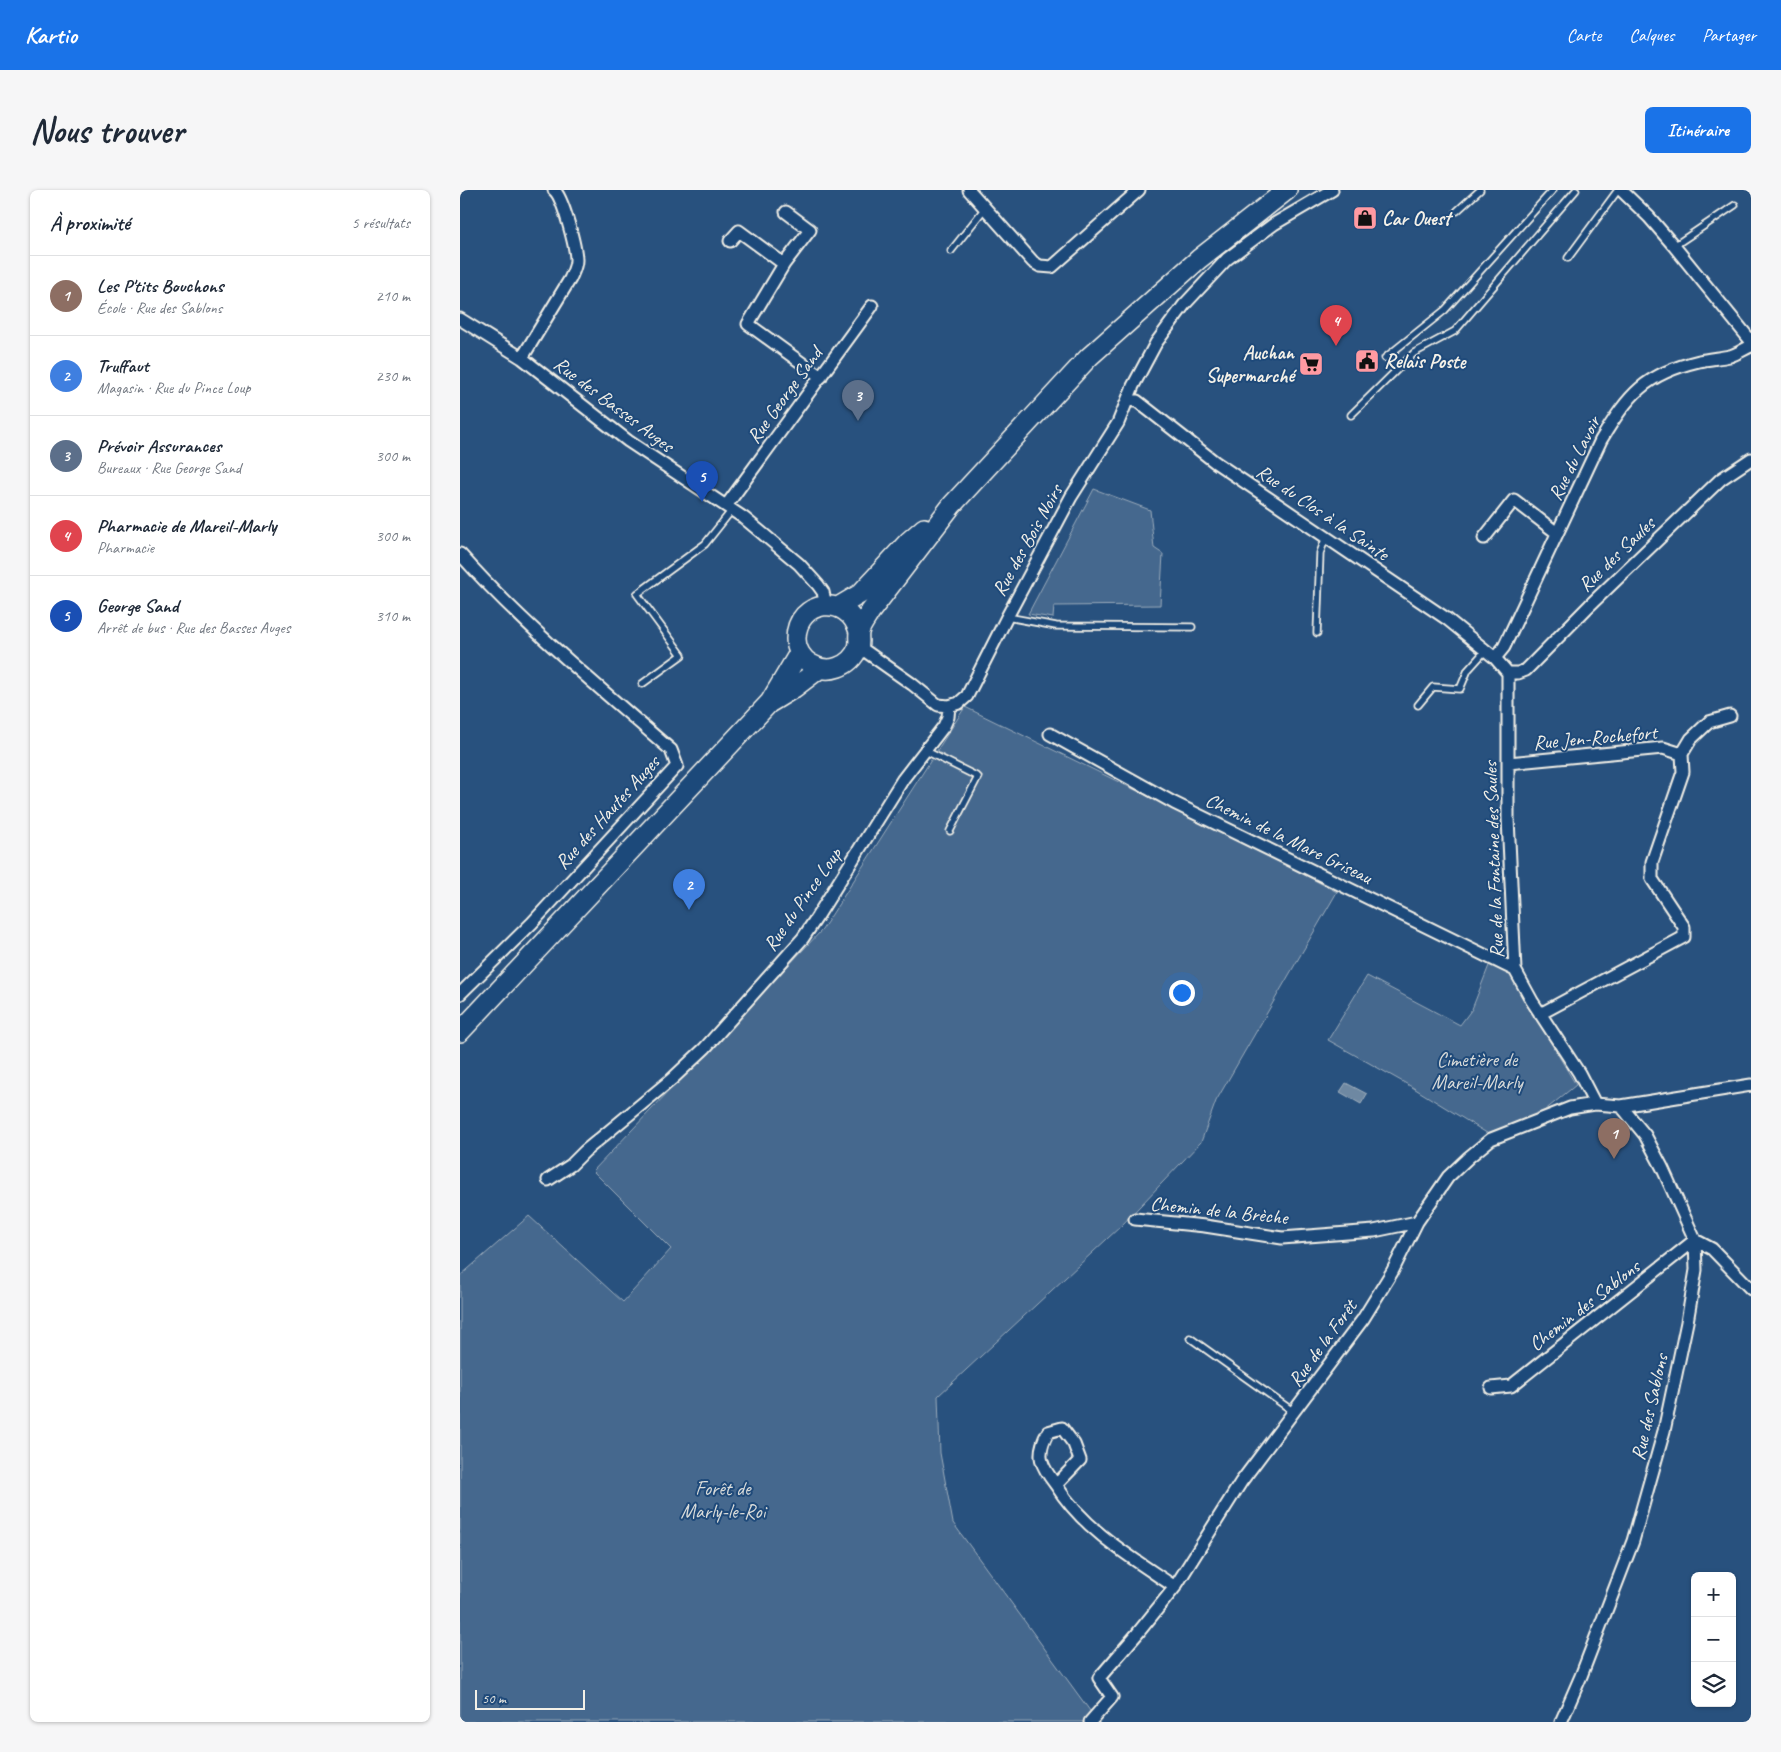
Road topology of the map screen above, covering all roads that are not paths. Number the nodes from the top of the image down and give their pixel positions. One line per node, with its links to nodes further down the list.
1 (554, 190): 23 (street)
2 (969, 190): 11 (street)
3 (1139, 190): 11 (street)
4 (1287, 190): 29 (main road)
5 (1332, 190): 26 (street, Rue des Bois Noirs)
6 (1480, 190): 12 (lane)
7 (1552, 190): 24 (lane)
8 (1576, 190): 27 (lane)
9 (1619, 190): 15 (street); 17 (lane)
10 (1735, 204): 15 (lane)
11 (985, 208): 16 (lane)
12 (1457, 211)
13 (786, 212): 18 (street)
14 (730, 241): 18 (street)
15 (1674, 246): 21 (street)
16 (951, 251)
17 (1568, 258)
18 (784, 264): 25 (street)
19 (872, 306): 25 (street, Rue George Sand)
20 (460, 319): 23 (street, Rue des Basses Auges)
21 (1751, 341)
22 (1751, 346): 31 (street, Rue du Lavoir)
23 (522, 358): 30 (street, Rue des Basses Auges)
24 (1385, 358)
25 (821, 377): 30 (street, Rue George Sand)
26 (1129, 400): 32 (street, Rue du Clos à la Sainte); 36 (street, Rue des Bois Noirs)
27 (1351, 415)
28 (1751, 459): 43 (street, Rue des Saules)
29 (952, 505): 35 (main road); 39 (main road)
30 (729, 508): 35 (street, Rue des Basses Auges); 44 (lane)
31 (1557, 533): 33 (street); 41 (street, Rue du Lavoir)
32 (1326, 538): 38 (lane); 41 (street, Rue du Clos à la Sainte)
33 (1484, 538)
34 (460, 554): 55 (street, Rue des Hautes Auges)
35 (832, 606): 39 (main road); 40 (main road)
36 (1007, 617): 37 (lane); 47 (street, Rue des Bois Noirs)
37 (1192, 627)
38 (1317, 633)
39 (859, 639): 42 (main road); 47 (street)
40 (799, 653): 42 (main road); 45 (main road)
41 (1491, 654): 43 (street); 46 (lane)
42 (819, 669): 45 (main road)
43 (1508, 673): 52 (street, Rue de la Fontaine des Saules)
44 (642, 684)
45 (770, 702): 57 (main road)
46 (1418, 705)
47 (949, 706): 50 (street, Rue du Pince Loup)
48 (1730, 716): 51 (street)
49 (1050, 734): 54 (street, Chemin de la Mare Griseau)
50 (924, 750): 53 (lane); 61 (street, Rue du Pince Loup)
51 (1682, 754): 52 (street, Rue Jen-Rochefort); 56 (street, Rue Jen-Rochefort)
52 (1508, 763): 54 (street, Rue de la Fontaine des Saules)
53 (950, 831)
54 (1515, 970): 56 (street, Rue de la Fontaine des Saules)
55 (460, 994)
56 (1540, 1014): 59 (street, Rue de la Fontaine des Saules)
57 (460, 1032)
58 (1751, 1085): 60 (street, Rue de la Forêt)
59 (1595, 1104): 60 (street, Rue de la Forêt); 63 (street, Rue de la Forêt)
60 (1621, 1106): 64 (street, Rue des Sablons)
61 (548, 1180)
62 (1135, 1219): 63 (street, Chemin de la Brèche)
63 (1417, 1222): 68 (street, Rue de la Forêt)
64 (1695, 1240): 65 (street); 67 (street, Chemin des Sablons); 72 (street, Rue des Sablons)
65 (1751, 1289)
66 (1190, 1338): 68 (lane)
67 (1491, 1388)
68 (1295, 1412): 70 (street, Rue de la Forêt)
69 (1056, 1486): 69 (street); 70 (street)
70 (1175, 1587): 71 (street, Rue de la Forêt)
71 (1090, 1722)
72 (1561, 1722)

